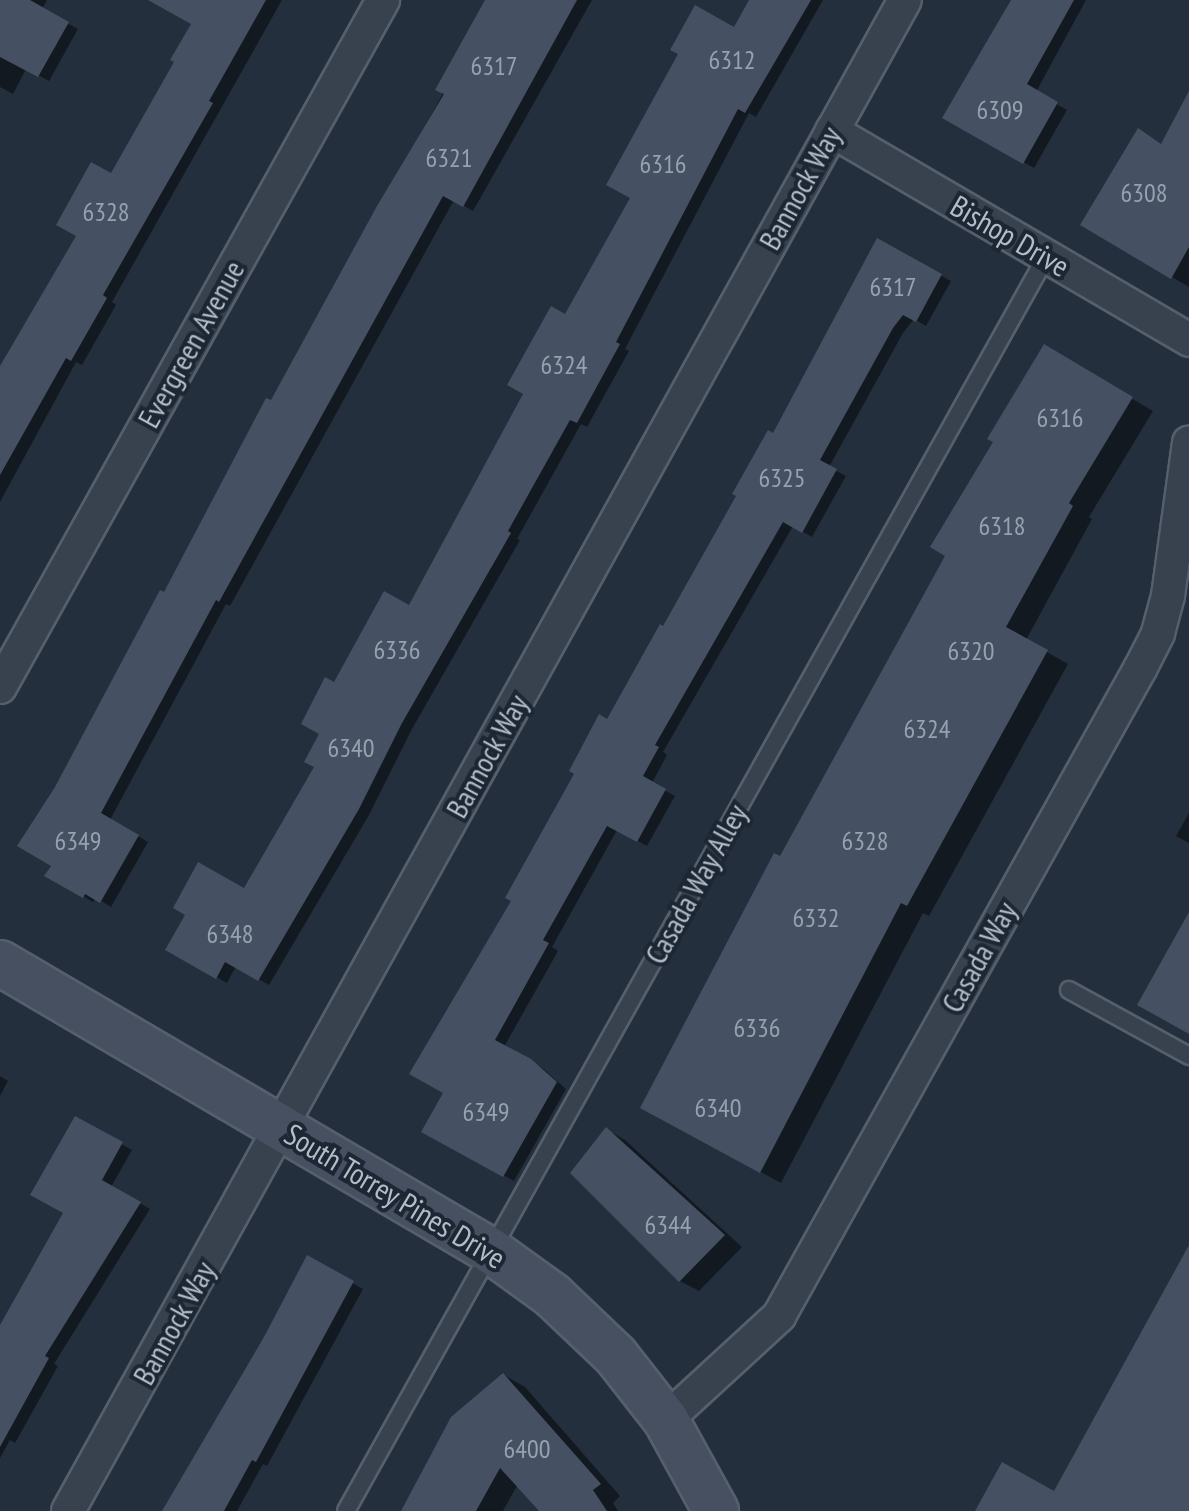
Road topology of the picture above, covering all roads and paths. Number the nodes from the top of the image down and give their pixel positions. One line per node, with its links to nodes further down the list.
1 (383, 0): 7 (street, Evergreen Avenue)
2 (905, 0): 3 (street, Bannock Way)
3 (832, 131): 4 (street, Bishop Drive); 11 (street, Bannock Way)
4 (1046, 257): 5 (street, Bishop Drive); 12 (lane, Casada Way Alley)
5 (1189, 340)
6 (1189, 442): 13 (street, Casada Way)
7 (0, 687)
8 (0, 963): 11 (main road, South Torrey Pines Drive)
9 (1069, 990): 10 (lane)
10 (1189, 1056)
11 (282, 1128): 12 (main road, South Torrey Pines Drive); 14 (street, Bannock Way)
12 (491, 1251): 13 (main road, South Torrey Pines Drive); 15 (lane, Casada Way Alley)
13 (666, 1420): 16 (main road, South Torrey Pines Drive)
14 (68, 1511)
15 (346, 1511)
16 (716, 1511)

